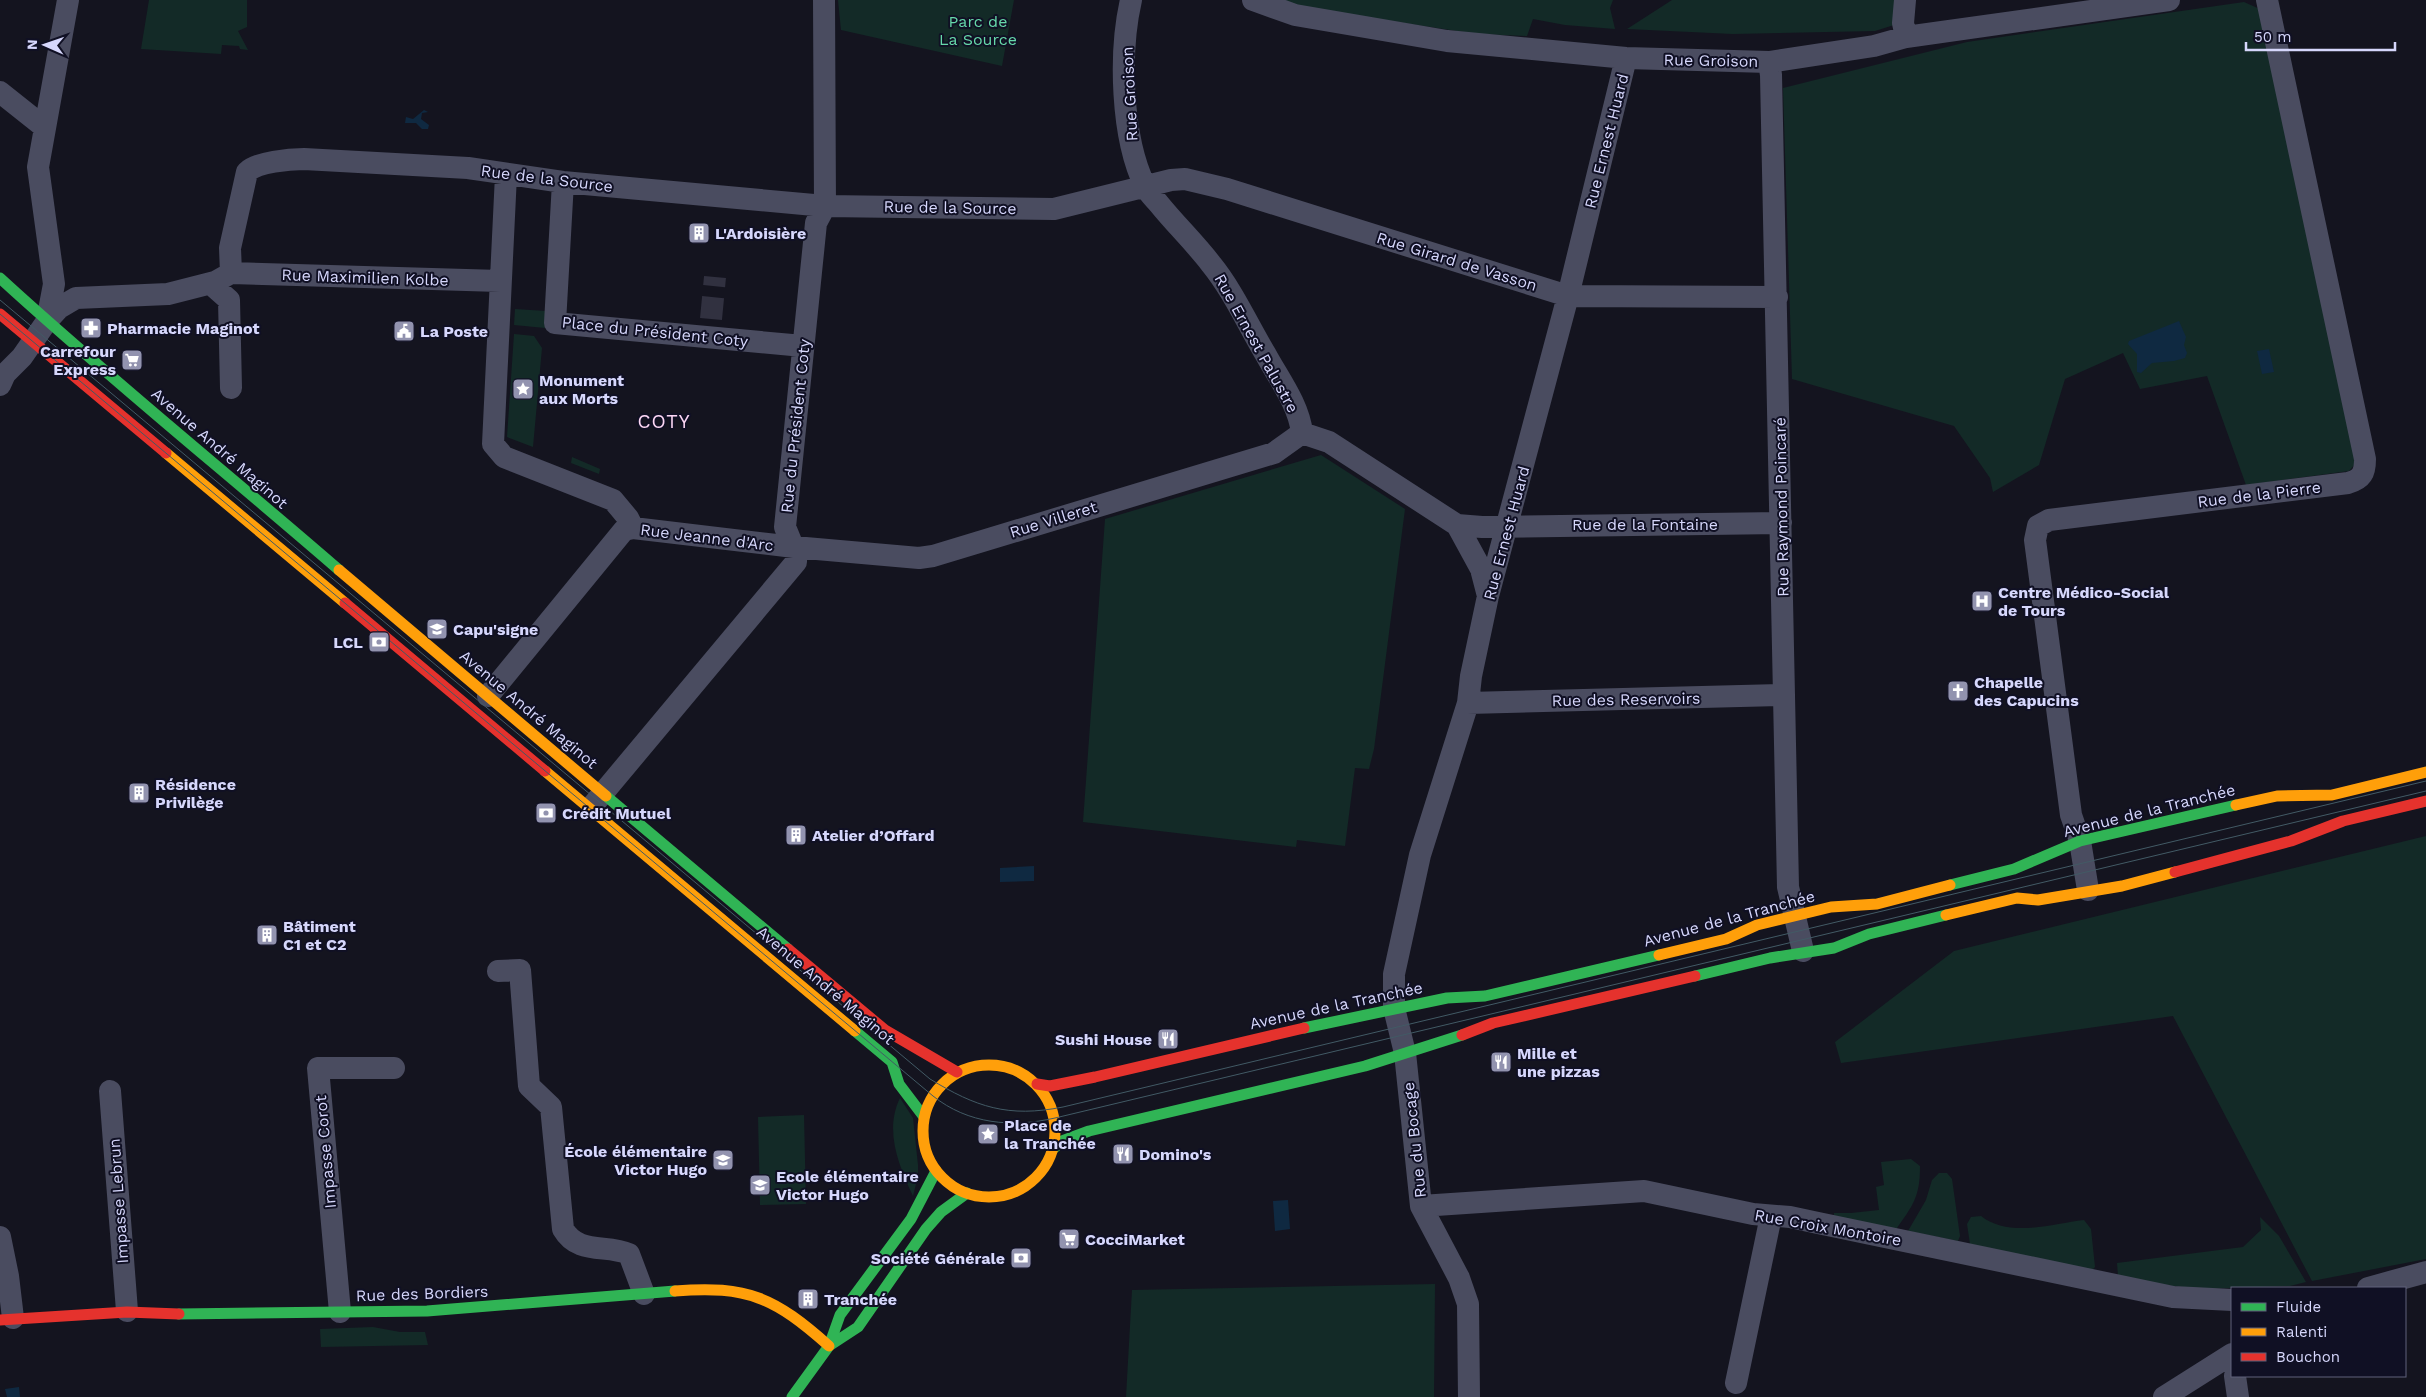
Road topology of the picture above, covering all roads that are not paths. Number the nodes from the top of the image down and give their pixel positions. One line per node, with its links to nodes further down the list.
1 (68, 0): 12 (street)
2 (824, 0): 16 (street, Rue du Président Coty)
3 (1131, 0): 15 (street, Rue Groison)
4 (1252, 0): 9 (street, Rue Groison)
5 (1904, 0): 8 (street)
6 (2169, 0): 8 (street, Rue Groison)
7 (2267, 0): 42 (street, Rue de la Pierre)
8 (1906, 37): 10 (street, Rue Groison)
9 (1626, 58): 10 (street, Rue Groison); 21 (street, Rue Ernest Huard)
10 (1769, 62): 22 (street, Rue Raymond Poincaré)
11 (0, 92): 12 (street)
12 (44, 127): 24 (street)
13 (506, 175): 14 (street, Rue de la Source); 17 (street, Rue de la Source); 19 (street)
14 (563, 182): 16 (street, Rue de la Source); 26 (street, Place du Président Coty)
15 (1146, 187): 16 (street, Rue de la Source); 21 (street, Rue Girard de Vasson); 29 (street, Rue Ernest Palustre)
16 (825, 206): 26 (street, Rue du Président Coty)
17 (230, 273): 19 (street, Rue Maximilien Kolbe); 20 (street)
18 (0, 278): 24 (main road, Avenue André Maginot)
19 (500, 281): 33 (street)
20 (211, 284): 24 (street); 28 (street)
21 (1568, 296): 22 (street, Rue Girard de Vasson); 32 (street, Rue Ernest Huard)
22 (1777, 297): 30 (street, Rue Raymond Poincaré)
23 (0, 314): 25 (main road, Avenue André Maginot)
24 (47, 321): 25 (street); 37 (main road, Avenue André Maginot)
25 (34, 341): 27 (street); 40 (main road, Avenue André Maginot)
26 (803, 346): 34 (street, Rue du Président Coty)
27 (0, 385)
28 (231, 388)
29 (1302, 433): 31 (street, Rue Ernest Palustre); 34 (street, Rue Villeret)
30 (1781, 523): 32 (street, Rue de la Fontaine); 36 (street, Rue Raymond Poincaré)
31 (1457, 525): 32 (street, Rue Ernest Palustre); 35 (street, Rue Ernest Palustre)
32 (1508, 525): 35 (street, Rue Ernest Huard)
33 (633, 528): 34 (street, Rue Jeanne d'Arc); 37 (street, Rue Jeanne d'Arc)
34 (794, 547): 40 (street, Rue du Président Coty)
35 (1488, 596): 38 (street, Rue Ernest Huard)
36 (1784, 695): 38 (street, Rue des Reservoirs); 44 (street, Rue Raymond Poincaré)
37 (488, 696): 40 (main road, Avenue André Maginot)
38 (1468, 703): 47 (street, Rue Ernest Huard)
39 (2426, 772): 42 (main road, Avenue de la Tranchée)
40 (597, 800): 50 (main road, Avenue André Maginot); 53 (main road, Avenue André Maginot)
41 (2426, 801): 43 (main road)
42 (2080, 841): 43 (street, Rue de la Pierre); 44 (main road, Avenue de la Tranchée)
43 (2088, 890): 45 (main road)
44 (1795, 916): 45 (street, Rue Raymond Poincaré); 47 (main road, Avenue de la Tranchée)
45 (1803, 951): 48 (main road)
46 (498, 971): 62 (street)
47 (1394, 1008): 48 (street, Rue du Bocage); 51 (main road, Avenue de la Tranchée)
48 (1405, 1053): 54 (main road); 57 (street, Rue du Bocage)
49 (394, 1068): 65 (street, Impasse Corot)
50 (957, 1072): 51 (main road); 53 (main road)
51 (1037, 1084): 54 (main road)
52 (110, 1091): 64 (street, Impasse Lebrun)
53 (924, 1118): 55 (main road)
54 (1054, 1148): 56 (main road)
55 (936, 1170): 56 (main road); 67 (main road)
56 (967, 1193): 67 (main road)
57 (1421, 1206): 58 (street, Rue Croix Montoire); 72 (street, Rue du Bocage)
58 (1771, 1216): 63 (street, Rue Croix Montoire); 70 (street)
59 (0, 1237): 66 (street)
60 (2426, 1272): 61 (street)
61 (2372, 1287)
62 (644, 1294): 65 (main road, Rue des Bordiers); 67 (main road, Rue des Bordiers)
63 (2231, 1300)
64 (127, 1311): 65 (main road, Rue des Bordiers); 66 (main road, Rue des Bordiers)
65 (340, 1312)
66 (6, 1319)
67 (828, 1346): 71 (main road)
68 (2231, 1362): 73 (street)
69 (2235, 1377): 74 (street)
70 (1736, 1382)
71 (792, 1397)
72 (1469, 1397)
73 (2164, 1397)
74 (2238, 1397)

